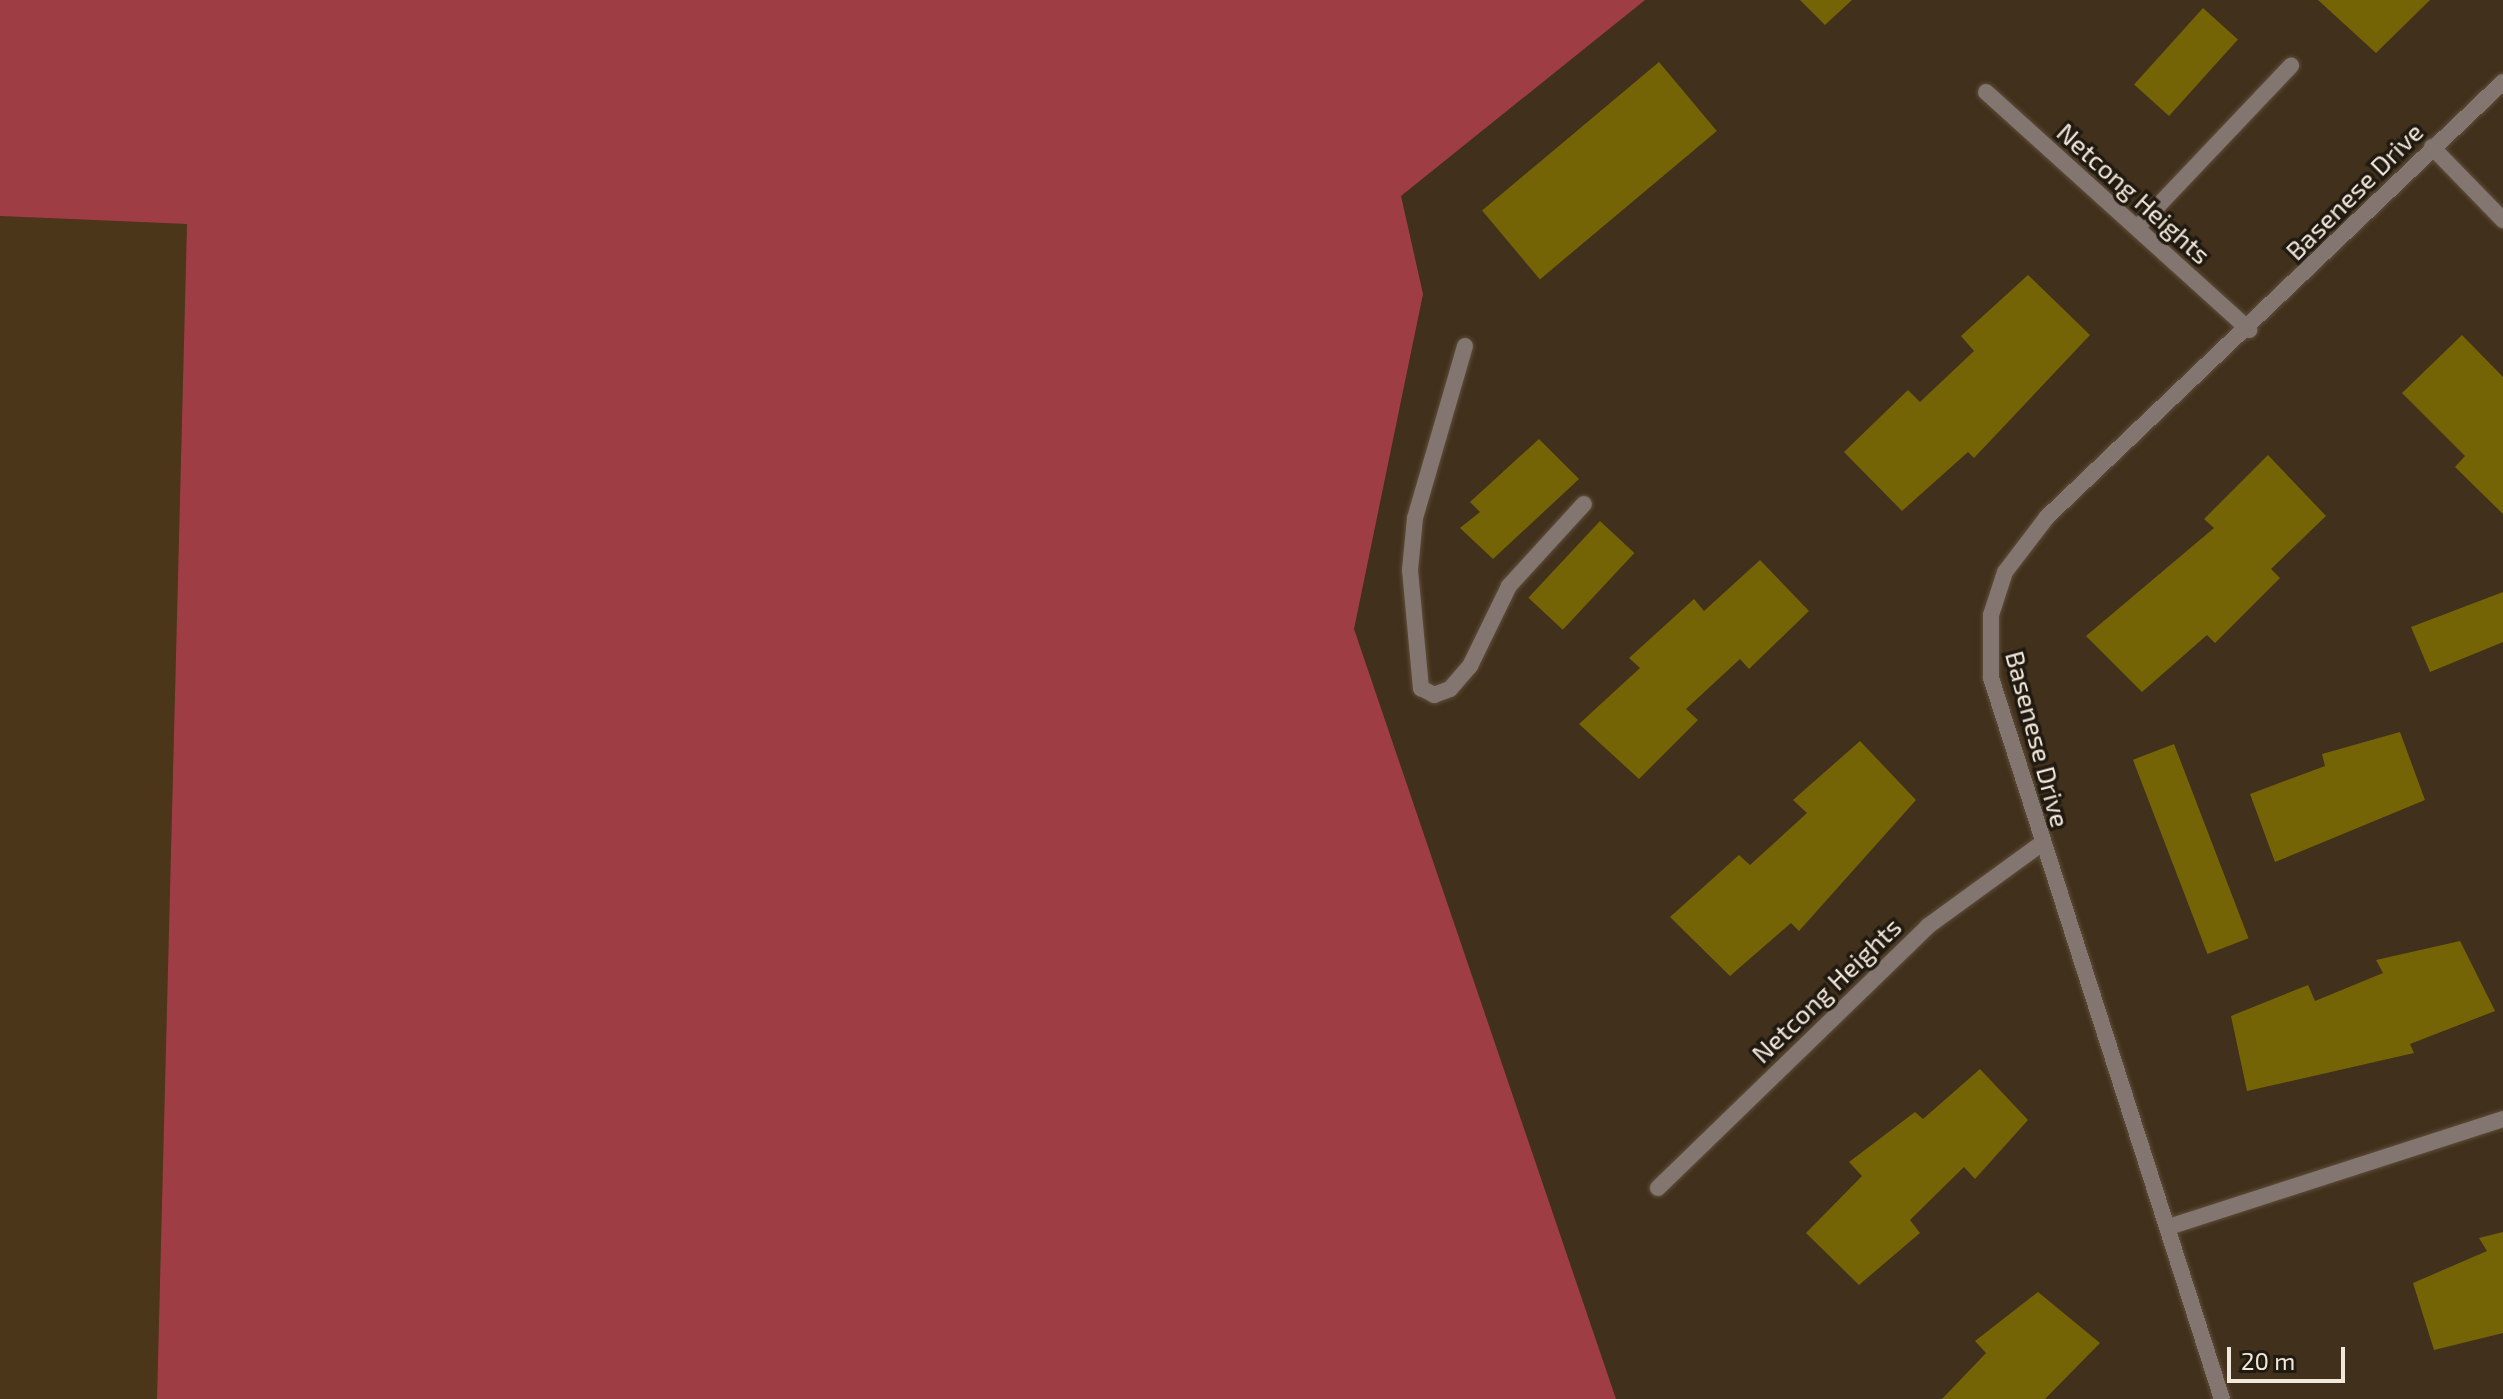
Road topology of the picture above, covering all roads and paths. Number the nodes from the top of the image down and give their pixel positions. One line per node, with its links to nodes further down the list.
1 (2291, 66): 6 (street)
2 (2503, 82): 4 (street, Basenese Drive)
3 (1986, 92): 6 (street, Netcong Heights)
4 (2432, 147): 5 (street); 7 (street, Basenese Drive)
5 (2503, 220)
6 (2137, 228): 7 (street, Netcong Heights)
7 (2249, 330): 10 (street, Basenese Drive)
8 (1465, 346): 9 (street)
9 (1584, 504)
10 (2041, 844): 12 (street, Netcong Heights); 13 (street, Basenese Drive)
11 (2503, 1119): 13 (street)
12 (1658, 1188)
13 (2169, 1227): 14 (street, Basenese Drive)
14 (2222, 1399)

